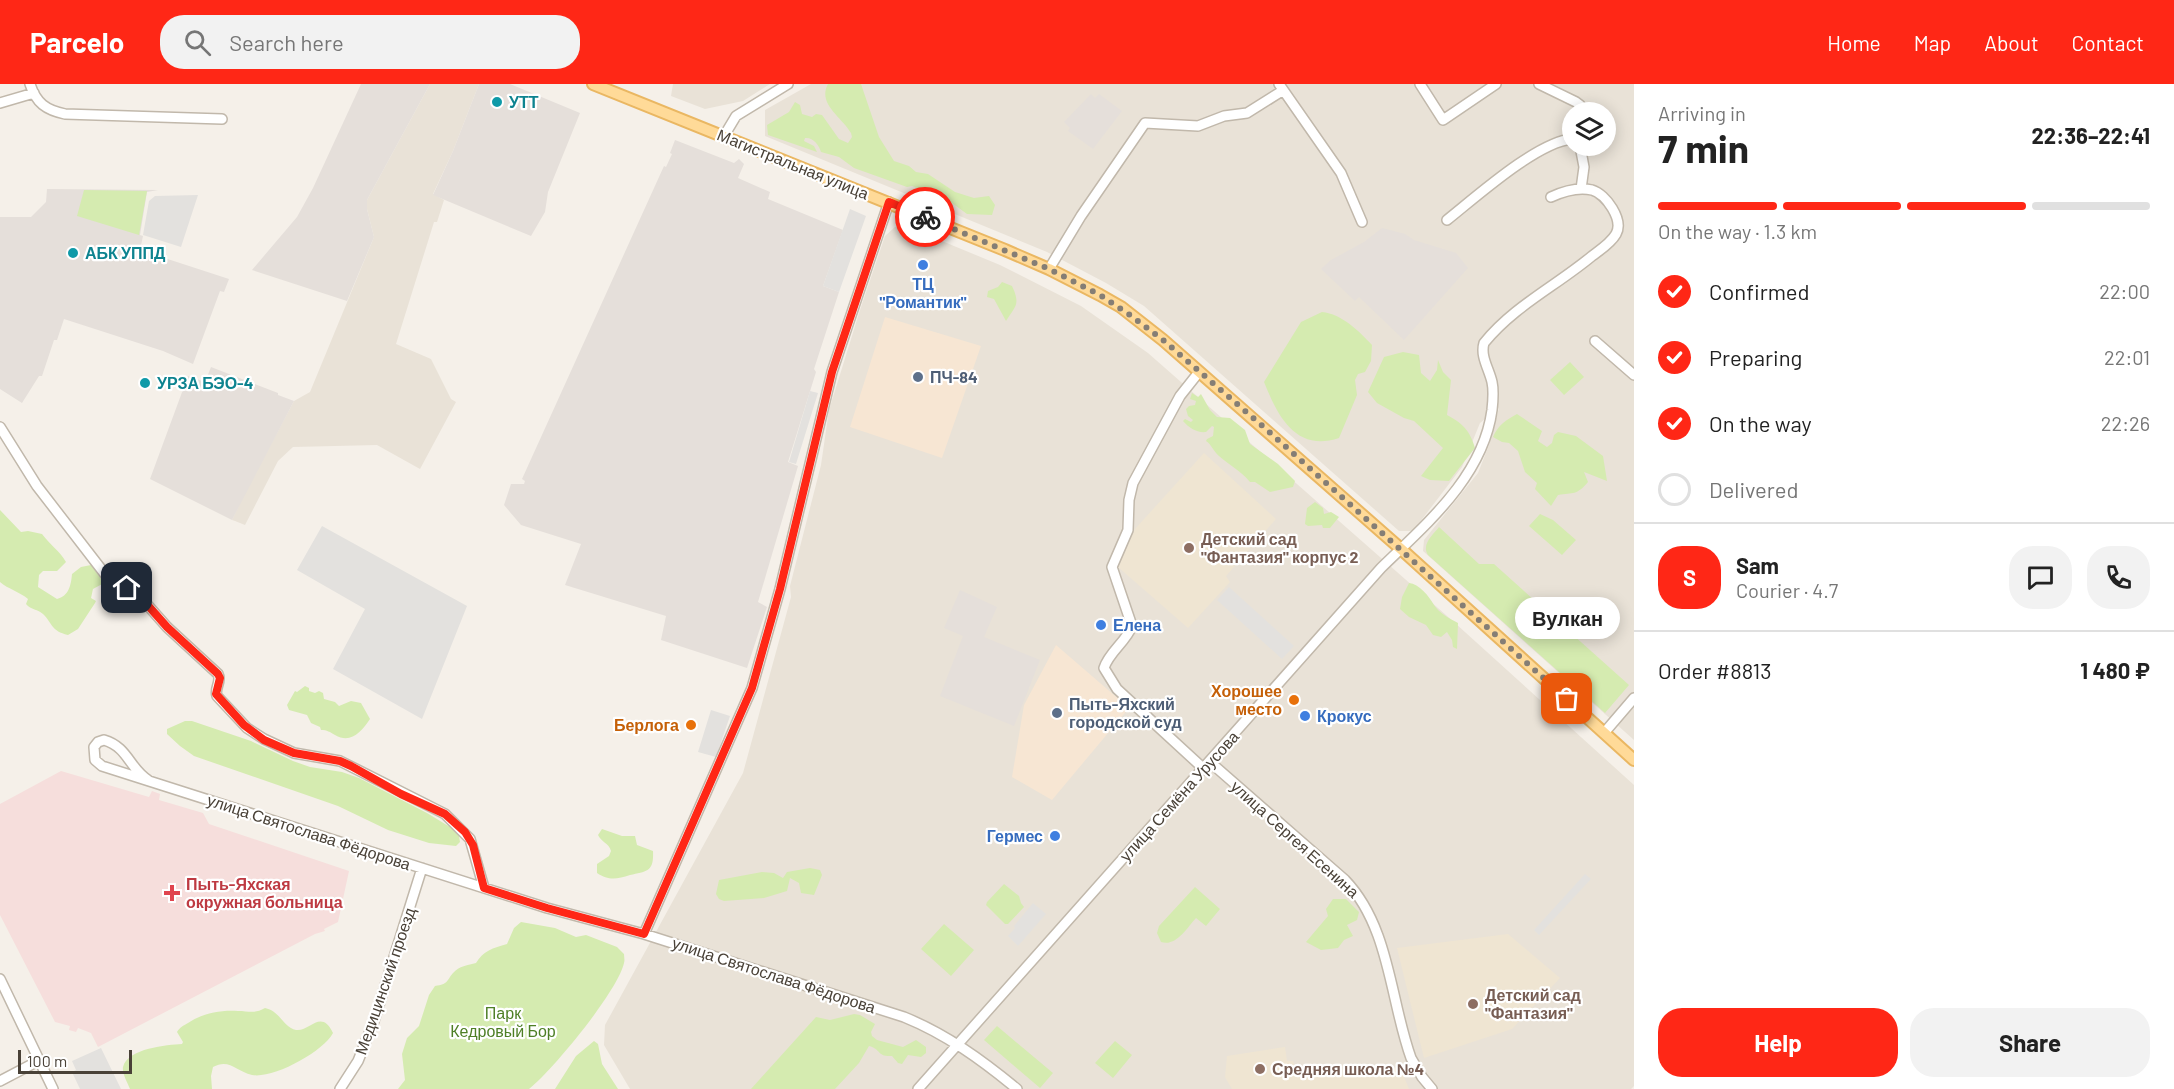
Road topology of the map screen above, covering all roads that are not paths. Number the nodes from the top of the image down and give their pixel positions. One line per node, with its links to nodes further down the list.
1 (593, 84): 11 (main road, Магистральная улица)
2 (788, 84): 11 (street)
3 (1420, 84): 4 (street)
4 (1496, 84)
5 (1539, 84): 8 (street)
6 (1280, 88): 18 (street); 19 (street)
7 (32, 89): 9 (street); 10 (street)
8 (1576, 102)
9 (0, 103)
10 (222, 119)
11 (724, 136): 16 (main road, Магистральная улица)
12 (1562, 140): 17 (street)
13 (1582, 156): 14 (street)
14 (1581, 189): 15 (street); 24 (street, улица Семёна Урусова)
15 (1551, 197)
16 (889, 202): 19 (main road, Магистральная улица); 32 (street)
17 (1447, 220)
18 (1362, 222)
19 (1049, 269): 21 (main road, Магистральная улица)
20 (1595, 341): 22 (street)
21 (1199, 372): 24 (main road, Магистральная улица); 28 (street, улица Сергея Есенина)
22 (1634, 375)
23 (0, 426): 31 (street)
24 (1401, 549): 26 (main road, Магистральная улица); 28 (street, улица Семёна Урусова)
25 (1634, 698): 26 (street)
26 (1604, 733): 27 (main road, Магистральная улица)
27 (1634, 760)
28 (1207, 766): 34 (street, улица Семёна Урусова); 41 (street, улица Сергея Есенина)
29 (148, 780): 29 (street, улица Святослава Фёдорова); 30 (street, улица Святослава Фёдорова)
30 (422, 868): 31 (street, улица Святослава Фёдорова); 38 (street, Медицинский проезд)
31 (484, 888): 32 (street, улица Святослава Фёдорова)
32 (644, 934): 34 (street, улица Святослава Фёдорова)
33 (0, 979): 35 (street)
34 (958, 1044): 39 (street, улица Семёна Урусова); 40 (street, улица Святослава Фёдорова)
35 (40, 1060): 36 (street); 37 (street)
36 (0, 1081)
37 (54, 1089)
38 (340, 1089)
39 (918, 1089)
40 (1017, 1089)
41 (1432, 1089)

